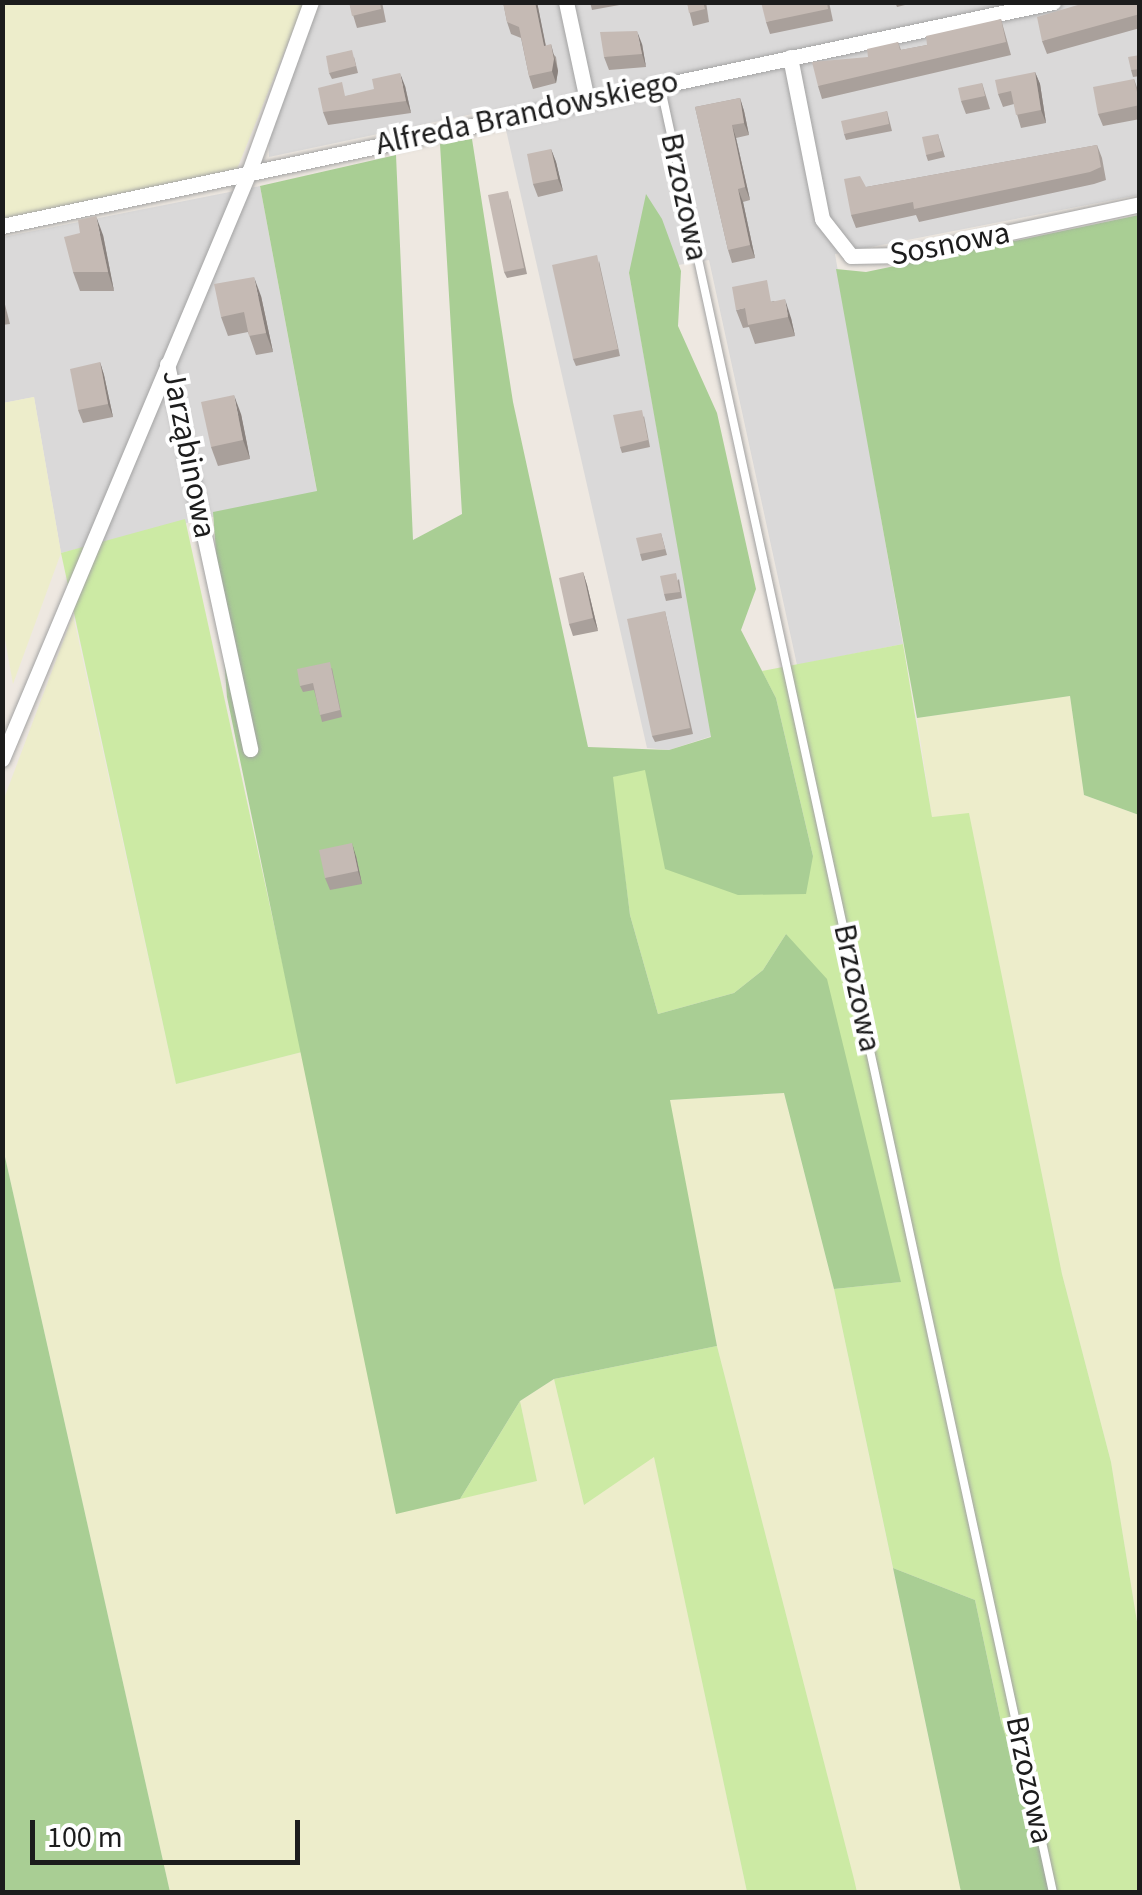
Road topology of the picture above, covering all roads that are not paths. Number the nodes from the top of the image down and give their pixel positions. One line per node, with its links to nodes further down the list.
1 (311, 2): 7 (street, Jarząbinowa)
2 (566, 2): 6 (street)
3 (1053, 2): 4 (street, Alfreda Brandowskiego)
4 (790, 57): 5 (street, Alfreda Brandowskiego); 8 (street, Sosnowa)
5 (660, 84): 6 (street, Alfreda Brandowskiego); 13 (lane, Brzozowa)
6 (587, 100): 7 (street, Alfreda Brandowskiego)
7 (250, 172): 9 (street, Alfreda Brandowskiego); 10 (street, Jarząbinowa)
8 (1140, 204)
9 (2, 226)
10 (167, 364): 11 (street, Jarząbinowa); 12 (street)
11 (250, 749)
12 (2, 759)
13 (1053, 1892)

